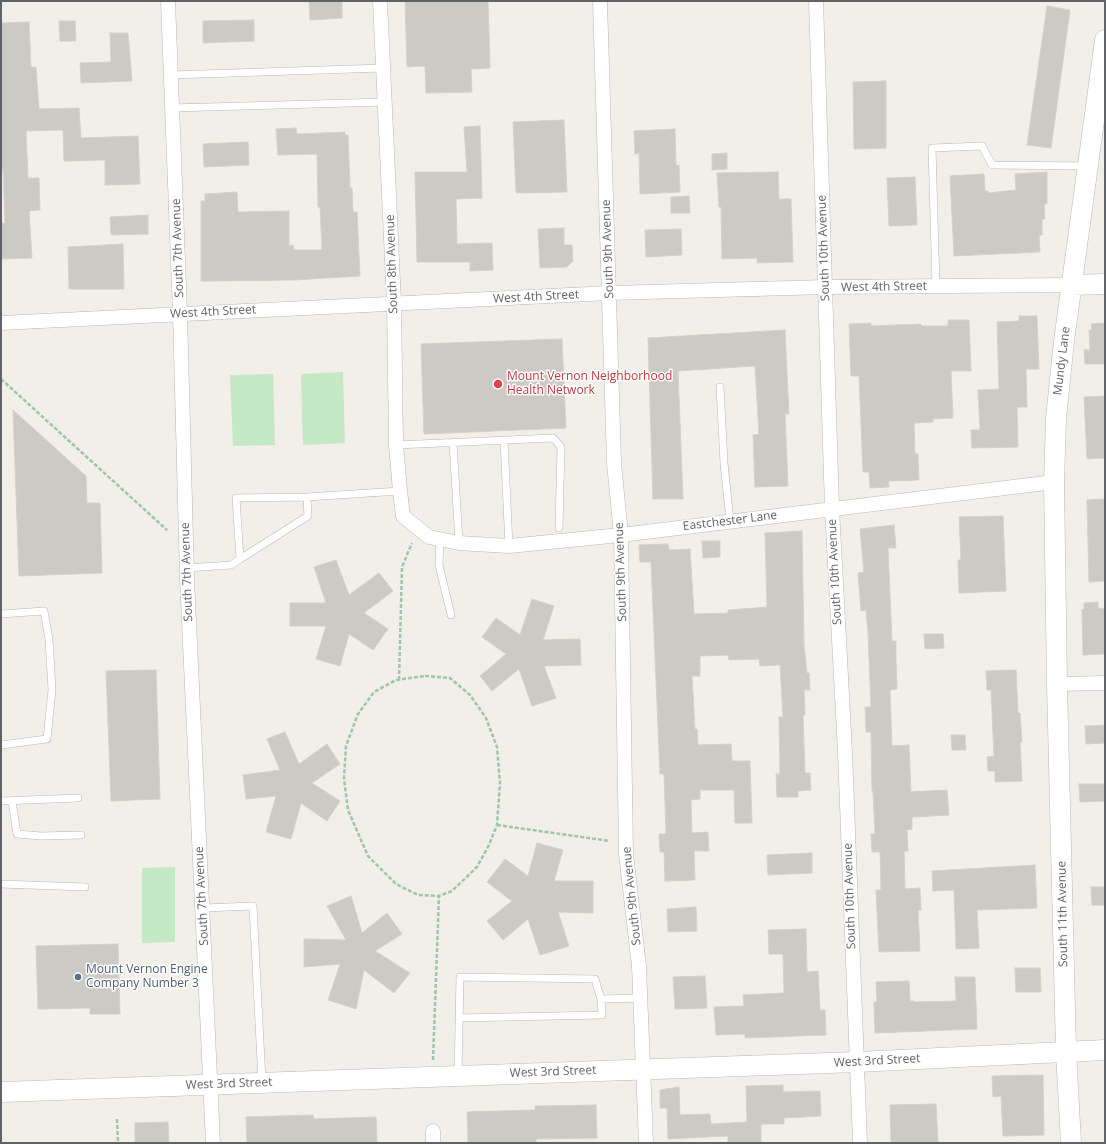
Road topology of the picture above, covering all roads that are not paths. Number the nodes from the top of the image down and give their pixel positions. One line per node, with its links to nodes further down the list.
1 (168, 1): 7 (street, South 7th Avenue)
2 (380, 1): 6 (street, South 8th Avenue)
3 (600, 1): 15 (street, South 9th Avenue)
4 (816, 1): 14 (street, South 10th Avenue)
5 (1105, 40): 10 (street, Mundy Lane)
6 (383, 68): 7 (lane); 8 (street, South 8th Avenue)
7 (171, 75): 9 (street, South 7th Avenue)
8 (384, 102): 9 (lane); 16 (street, South 8th Avenue)
9 (172, 108): 17 (street, South 7th Avenue)
10 (1089, 166): 12 (street, Mundy Lane); 13 (lane)
11 (1105, 284): 12 (street)
12 (1072, 285): 13 (street, West 4th Street); 23 (street, Mundy Lane)
13 (936, 286): 14 (street, West 4th Street)
14 (826, 287): 15 (street, West 4th Street); 26 (street, South 10th Avenue)
15 (610, 293): 16 (street, West 4th Street); 30 (street, South 9th Avenue)
16 (394, 303): 17 (street, West 4th Street); 22 (street, South 8th Avenue)
17 (180, 313): 18 (street, West 4th Street); 35 (street, South 7th Avenue)
18 (1, 323)
19 (720, 387): 27 (lane)
20 (504, 440): 21 (lane); 29 (lane); 33 (lane)
21 (453, 442): 22 (lane); 32 (lane)
22 (396, 445): 24 (street, South 8th Avenue)
23 (1054, 482): 26 (street, Eastchester Lane); 39 (street, Mundy Lane)
24 (400, 491): 25 (lane); 28 (street, South 8th Avenue)
25 (307, 497): 34 (lane); 34 (lane)
26 (832, 508): 27 (street, Eastchester Lane); 53 (street, South 10th Avenue)
27 (730, 521): 30 (street, Eastchester Lane)
28 (414, 525): 31 (street, Eastchester Lane)
29 (559, 528)
30 (621, 535): 33 (street, Eastchester Lane); 48 (street, South 9th Avenue)
31 (440, 539): 32 (street, Eastchester Lane); 37 (lane)
32 (459, 543): 33 (street, Eastchester Lane)
33 (509, 546)
34 (240, 559): 35 (lane)
35 (186, 568): 47 (street, South 7th Avenue)
36 (1, 614): 40 (lane)
37 (451, 615)
38 (1105, 683): 39 (street)
39 (1057, 684): 52 (street, South 11th Avenue)
40 (1, 745)
41 (78, 798): 42 (lane)
42 (12, 801): 43 (lane); 44 (lane)
43 (1, 802)
44 (81, 835)
45 (1, 884): 46 (lane)
46 (85, 887)
47 (203, 908): 56 (lane); 57 (street, South 7th Avenue)
48 (640, 998): 49 (lane); 54 (street, South 9th Avenue)
49 (601, 999): 50 (lane); 50 (lane)
50 (459, 1018): 55 (lane)
51 (1105, 1050): 52 (street, West 3rd Street)
52 (1066, 1051): 53 (street, West 3rd Street); 62 (street, South 11th Avenue)
53 (857, 1062): 54 (street, West 3rd Street); 61 (street, South 10th Avenue)
54 (644, 1068): 55 (street, West 3rd Street); 60 (street, South 9th Avenue)
55 (458, 1075): 56 (street, West 3rd Street)
56 (263, 1083): 57 (street, West 3rd Street)
57 (211, 1085): 58 (street, West 3rd Street); 59 (street, South 7th Avenue)
58 (1, 1092)
59 (213, 1143)
60 (646, 1143)
61 (860, 1143)
62 (1071, 1143)

